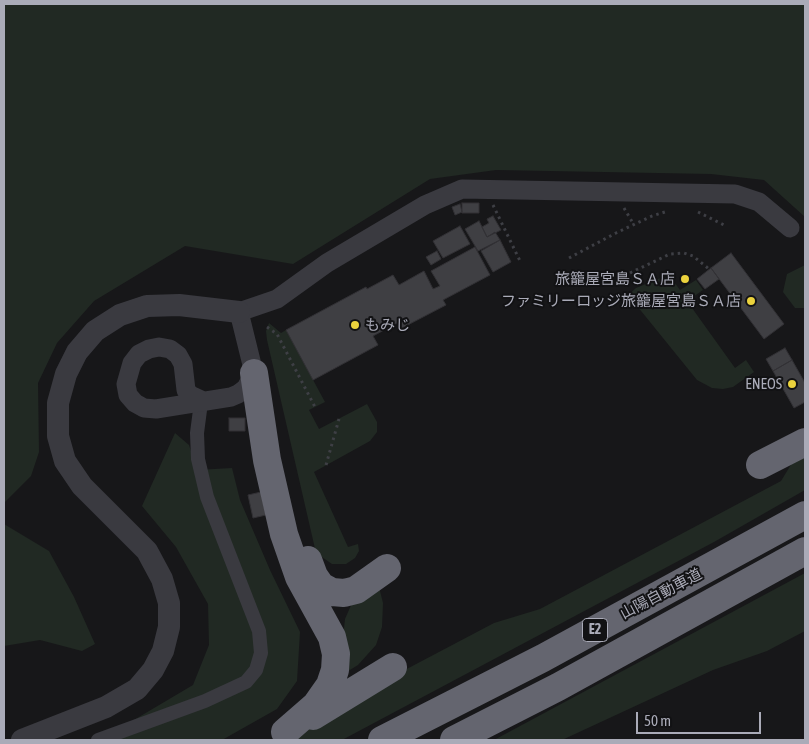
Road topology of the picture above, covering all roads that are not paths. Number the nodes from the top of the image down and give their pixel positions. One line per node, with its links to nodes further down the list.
1 (790, 228): 2 (street)
2 (239, 312): 3 (street); 12 (street)
3 (254, 373): 4 (street); 9 (highway); 11 (highway)
4 (202, 406): 13 (street)
5 (805, 442): 6 (highway)
6 (760, 465)
7 (805, 515): 14 (highway, 山陽自動車道 / E2)
8 (805, 551): 15 (highway, E2)
9 (387, 568)
10 (393, 667): 11 (highway)
11 (278, 736)
12 (22, 740)
13 (98, 740)
14 (382, 740)
15 (454, 740)

